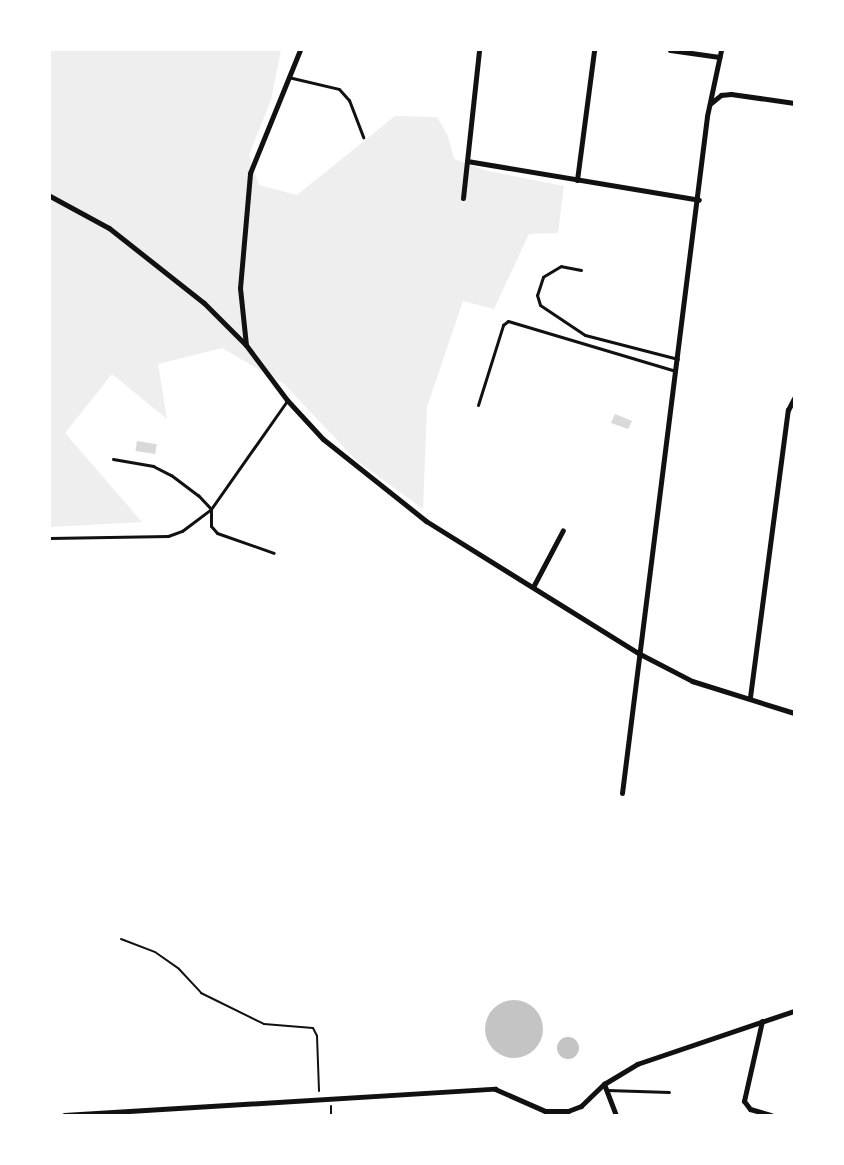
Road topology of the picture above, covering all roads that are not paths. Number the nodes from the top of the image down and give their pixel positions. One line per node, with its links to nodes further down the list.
1 (300, 50): 7 (street)
2 (479, 50): 11 (street)
3 (594, 50): 12 (street)
4 (670, 50): 6 (street)
5 (721, 50): 6 (street)
6 (720, 57): 8 (street)
7 (288, 77): 10 (lane); 17 (street)
8 (711, 103): 9 (street); 15 (street)
9 (794, 103)
10 (363, 137)
11 (467, 161): 12 (street); 14 (street)
12 (577, 180): 15 (street)
13 (50, 196): 17 (street)
14 (463, 198)
15 (699, 200): 18 (street)
16 (580, 270): 18 (lane)
17 (246, 345): 21 (street)
18 (678, 360): 19 (street)
19 (677, 371): 22 (lane); 29 (street)
20 (794, 398): 30 (street)
21 (288, 400): 24 (lane); 28 (street)
22 (478, 405)
23 (112, 460): 24 (lane)
24 (210, 509): 26 (lane); 27 (lane)
25 (563, 530): 28 (street)
26 (50, 538)
27 (274, 553)
28 (533, 588): 29 (street)
29 (640, 654): 30 (street); 32 (street)
30 (750, 698): 31 (street)
31 (794, 713)
32 (622, 793)
33 (794, 1011): 34 (street)
34 (762, 1021): 35 (street); 39 (street)
35 (605, 1087): 36 (lane); 37 (street); 38 (street)
36 (669, 1092)
37 (64, 1115)
38 (616, 1115)
39 (771, 1115)

